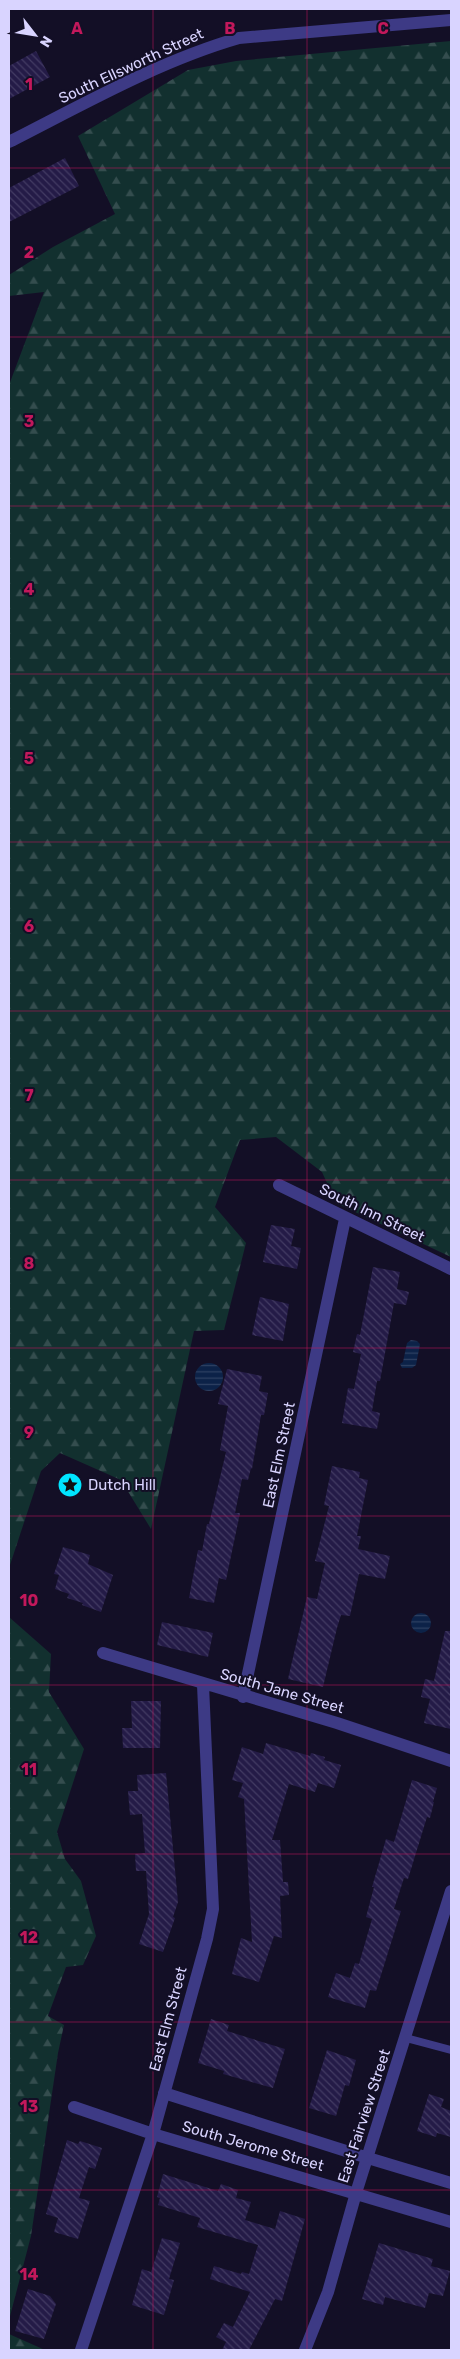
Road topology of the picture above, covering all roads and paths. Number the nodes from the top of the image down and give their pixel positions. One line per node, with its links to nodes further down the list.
1 (451, 20): 2 (street, South Ellsworth Street)
2 (9, 142)
3 (279, 1185): 4 (street, South Inn Street)
4 (345, 1219): 5 (street, South Inn Street); 8 (street, East Elm Street)
5 (451, 1269)
6 (103, 1654): 7 (street, South Jane Street)
7 (203, 1685): 8 (street, South Jane Street); 13 (street, East Elm Street)
8 (243, 1697): 9 (street, South Jane Street)
9 (451, 1761)
10 (451, 1891): 11 (street, East Fairview Street)
11 (406, 2038): 12 (lane); 16 (street, East Fairview Street)
12 (451, 2050)
13 (164, 2093): 15 (street, East Elm Street); 16 (street, South Jerome Street)
14 (74, 2107): 15 (street, South Jerome Street)
15 (153, 2134): 18 (street, South Jerome Street); 20 (street, East Elm Street)
16 (368, 2158): 17 (street, South Jerome Street); 18 (street, East Fairview Street)
17 (451, 2183)
18 (356, 2193): 19 (street, South Jerome Street); 21 (street, East Fairview Street)
19 (451, 2222)
20 (81, 2350)
21 (305, 2350)

